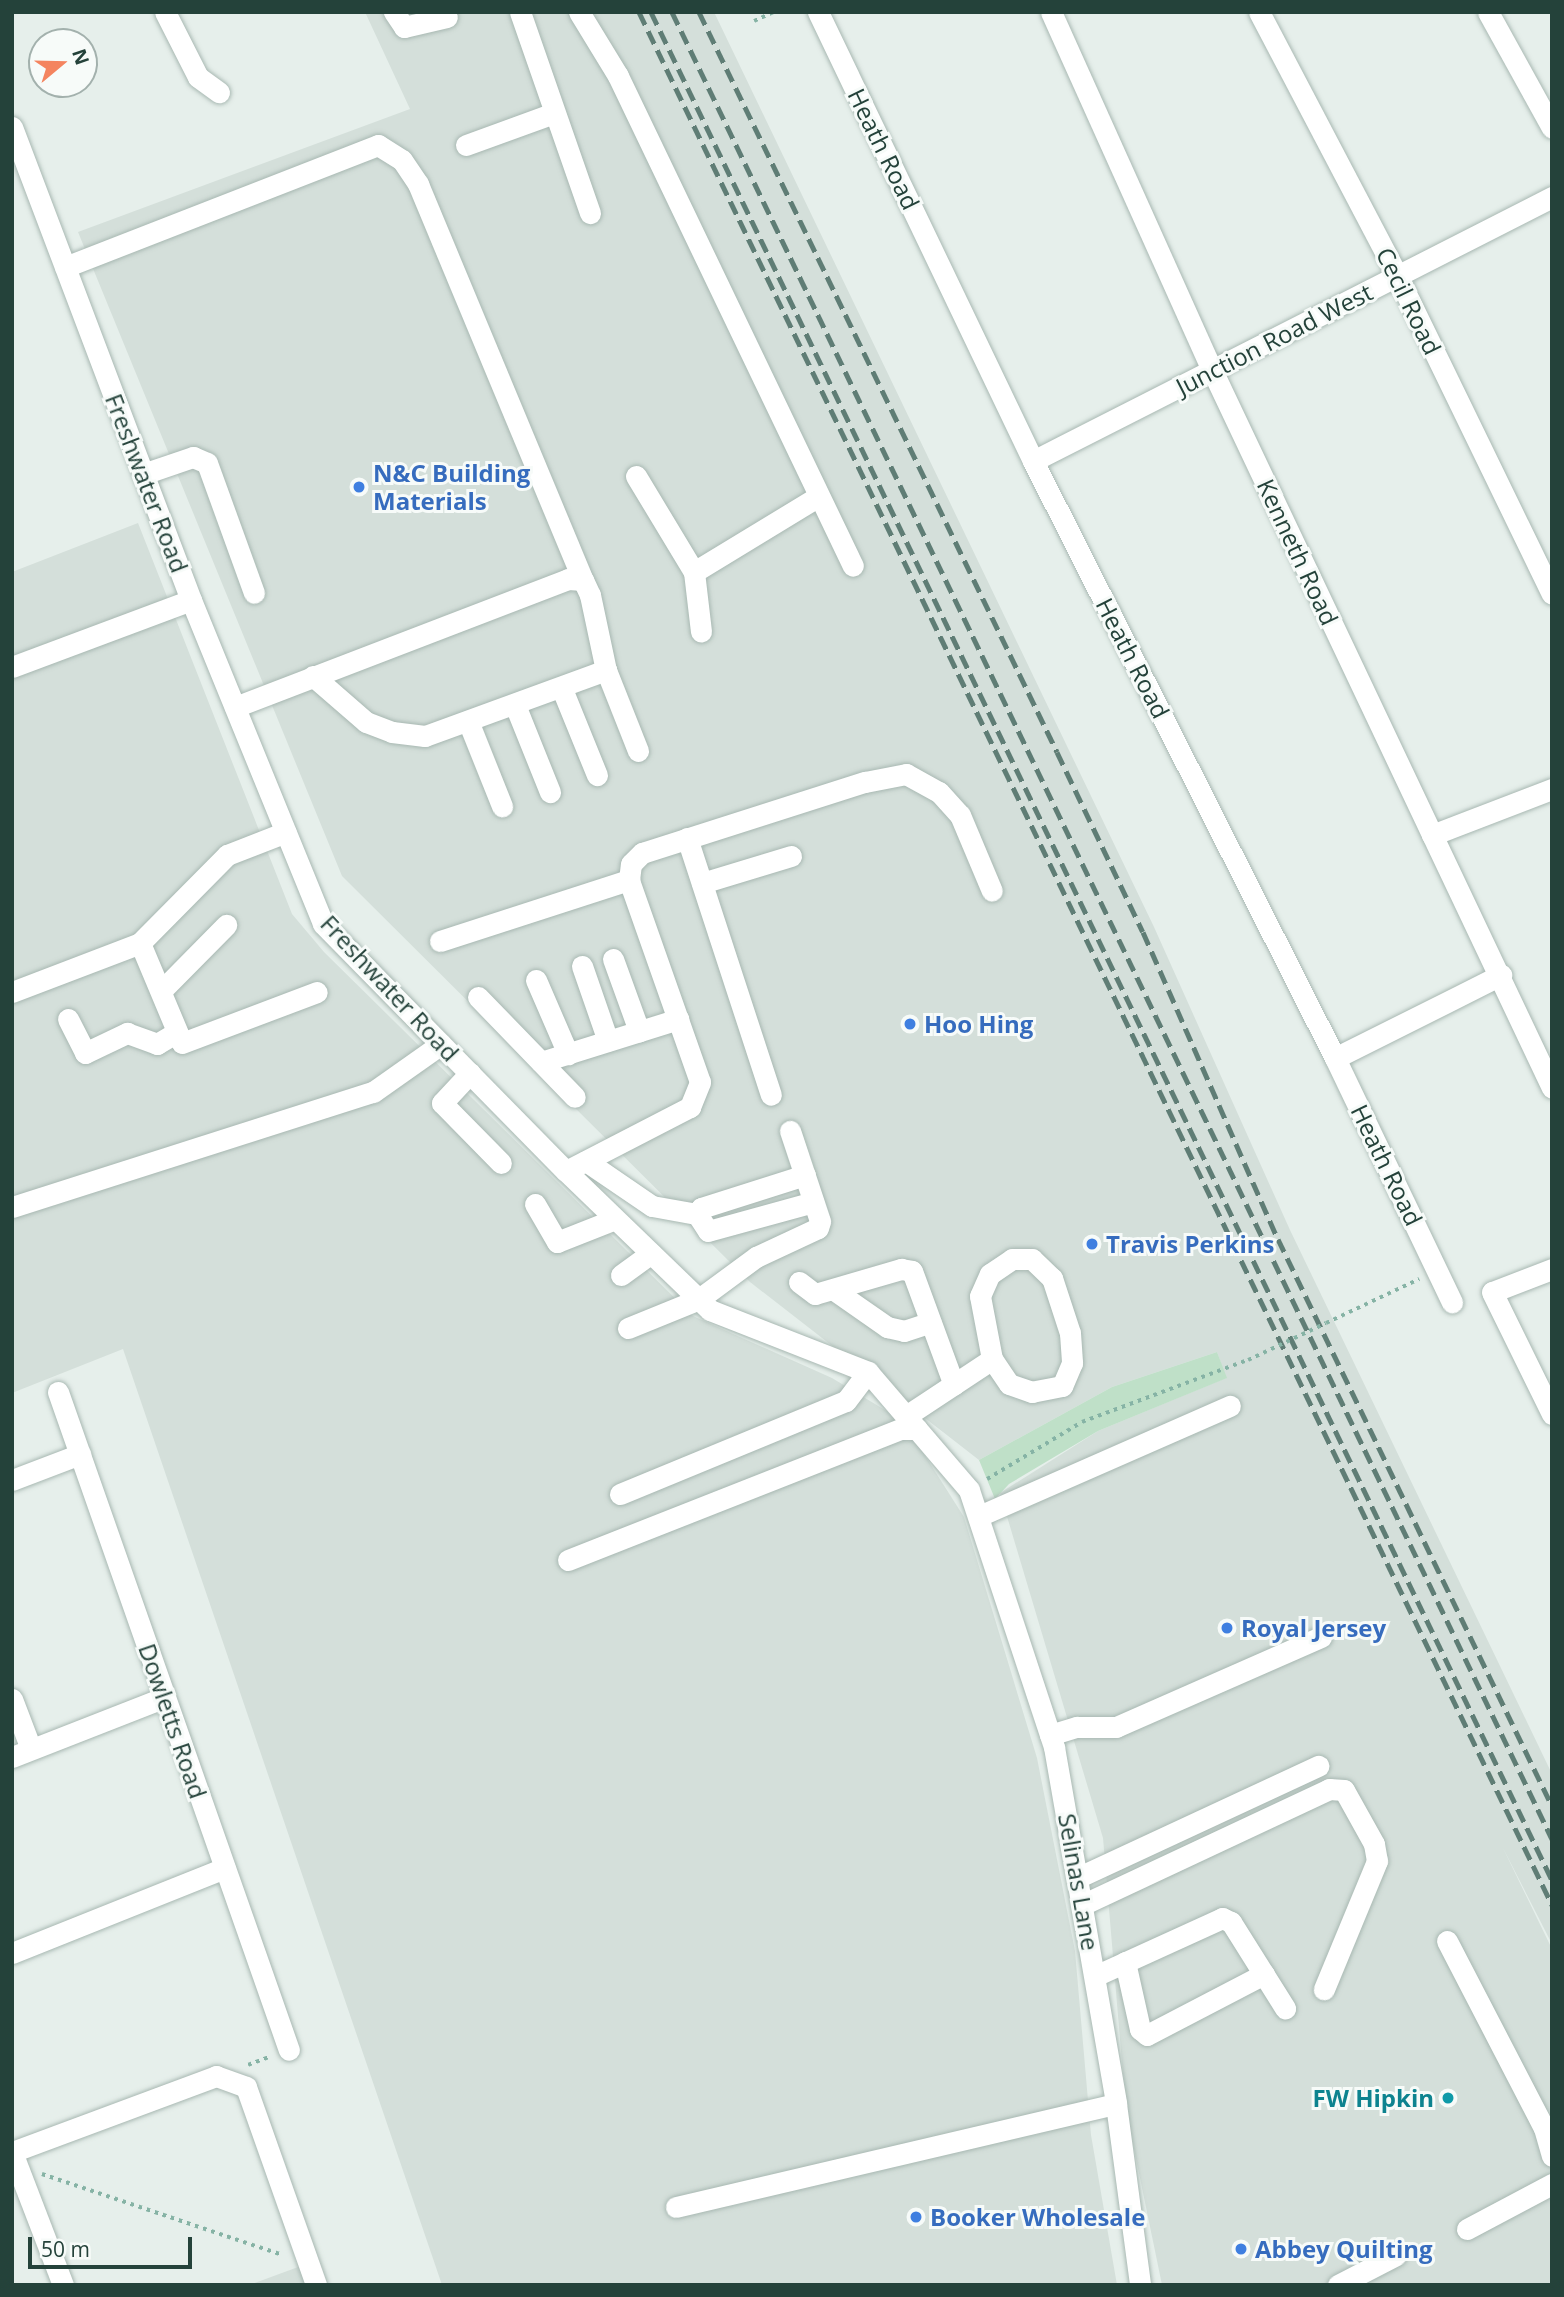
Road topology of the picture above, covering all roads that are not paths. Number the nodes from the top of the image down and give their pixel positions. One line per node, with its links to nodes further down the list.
1 (166, 12): 10 (street)
2 (394, 12): 9 (street)
3 (520, 12): 11 (street)
4 (579, 12): 23 (street)
5 (818, 12): 20 (street, Heath Road)
6 (1051, 12): 19 (street, Kenneth Road)
7 (1259, 12): 18 (street, Cecil Road)
8 (1488, 12): 12 (street)
9 (447, 17)
10 (219, 92)
11 (554, 113): 14 (street); 16 (street)
12 (1552, 128)
13 (13, 131): 17 (street, Freshwater Road)
14 (466, 145)
15 (1552, 197): 18 (street, Junction Road West)
16 (590, 212)
17 (65, 267): 21 (street, Freshwater Road); 26 (street)
18 (1398, 277): 19 (street, Junction Road West); 28 (street, Cecil Road)
19 (1212, 370): 20 (street, Junction Road West); 44 (street, Kenneth Road)
20 (1033, 461): 68 (street, Heath Road)
21 (143, 474): 27 (street); 29 (street, Freshwater Road)
22 (636, 475): 25 (street)
23 (819, 495): 24 (street); 25 (street)
24 (853, 566)
25 (694, 572): 30 (street)
26 (583, 580): 32 (street); 33 (street)
27 (254, 593)
28 (1552, 594)
29 (191, 600): 31 (street); 36 (street, Freshwater Road)
30 (701, 632)
31 (12, 667)
32 (606, 670): 34 (street); 38 (street)
33 (313, 676): 36 (street); 37 (street)
34 (562, 689): 35 (street); 39 (street)
35 (515, 705): 37 (street); 41 (street)
36 (235, 707): 43 (street, Freshwater Road)
37 (468, 721): 42 (street)
38 (639, 751)
39 (597, 775)
40 (1552, 789): 44 (street)
41 (550, 792)
42 (502, 806)
43 (286, 832): 52 (street); 66 (street, Freshwater Road)
44 (1432, 835): 55 (street, Kenneth Road)
45 (687, 838): 47 (street); 48 (street); 49 (street)
46 (791, 856): 48 (street)
47 (629, 880): 51 (street); 62 (street)
48 (702, 883): 72 (street)
49 (992, 891)
50 (226, 925): 57 (street)
51 (440, 941)
52 (140, 943): 57 (street); 58 (street)
53 (613, 959): 63 (street)
54 (582, 966): 65 (street)
55 (1501, 975): 68 (street); 71 (street, Kenneth Road)
56 (536, 980): 67 (street)
57 (161, 991): 64 (street)
58 (12, 992)
59 (317, 992): 64 (street)
60 (478, 997): 69 (street)
61 (68, 1019): 64 (street)
62 (677, 1019): 63 (street); 75 (street)
63 (639, 1031): 65 (street)
64 (177, 1032)
65 (608, 1041): 67 (street)
66 (441, 1044): 70 (street, Freshwater Road); 81 (street)
67 (568, 1054): 69 (street)
68 (1335, 1058): 90 (street, Heath Road)
69 (541, 1062): 73 (street)
70 (470, 1073): 76 (street); 77 (street, Freshwater Road)
71 (1552, 1088)
72 (771, 1095)
73 (575, 1097)
74 (790, 1131): 78 (street)
75 (586, 1161): 77 (street); 82 (street)
76 (501, 1164)
77 (566, 1171): 83 (street, Freshwater Road)
78 (804, 1175): 79 (street); 82 (street)
79 (813, 1202): 82 (street); 89 (street)
80 (536, 1204): 83 (street)
81 (12, 1207)
82 (697, 1214)
83 (615, 1219): 84 (street, Freshwater Road)
84 (651, 1253): 86 (street); 89 (street, Freshwater Road)
85 (1552, 1269): 98 (street)
86 (621, 1275)
87 (799, 1282): 88 (street)
88 (834, 1290): 91 (street); 91 (street)
89 (699, 1299): 92 (street); 94 (street, Freshwater Road)
90 (1452, 1302)
91 (931, 1322): 95 (street)
92 (628, 1328)
93 (992, 1359): 93 (street); 95 (street)
94 (868, 1372): 99 (street, Freshwater Road); 103 (street)
95 (954, 1385): 99 (street)
96 (58, 1392): 100 (street, Dowletts Road)
97 (1230, 1406): 104 (street)
98 (1552, 1414)
99 (911, 1423): 102 (street, Freshwater Road); 105 (street)
100 (80, 1454): 101 (street); 107 (street, Dowletts Road)
101 (12, 1480)
102 (969, 1490): 104 (street, Selinas Lane)
103 (620, 1494)
104 (979, 1516): 109 (street, Selinas Lane)
105 (568, 1560)
106 (1321, 1637): 109 (street)
107 (165, 1697): 110 (street); 112 (street, Dowletts Road)
108 (12, 1699): 110 (street)
109 (1050, 1735): 113 (street, Selinas Lane)
110 (22, 1753)
111 (1318, 1766): 113 (street)
112 (225, 1868): 116 (street); 122 (street, Dowletts Road)
113 (1079, 1877): 114 (street, Selinas Lane)
114 (1084, 1904): 119 (street, Selinas Lane); 120 (street)
115 (1447, 1941): 124 (street)
116 (12, 1953)
117 (1125, 1962): 118 (street); 118 (street); 119 (street)
118 (1264, 1974): 121 (street)
119 (1095, 1976): 123 (street, Selinas Lane)
120 (1324, 1989)
121 (1285, 2008)
122 (289, 2050)
123 (1116, 2104): 127 (street); 132 (street, Selinas Lane)
124 (1552, 2156)
125 (15, 2159): 130 (street); 131 (street)
126 (1552, 2183): 128 (street)
127 (676, 2207)
128 (1467, 2229)
129 (1396, 2255): 133 (street)
130 (63, 2285)
131 (316, 2285)
132 (1140, 2285)
133 (1338, 2285)

